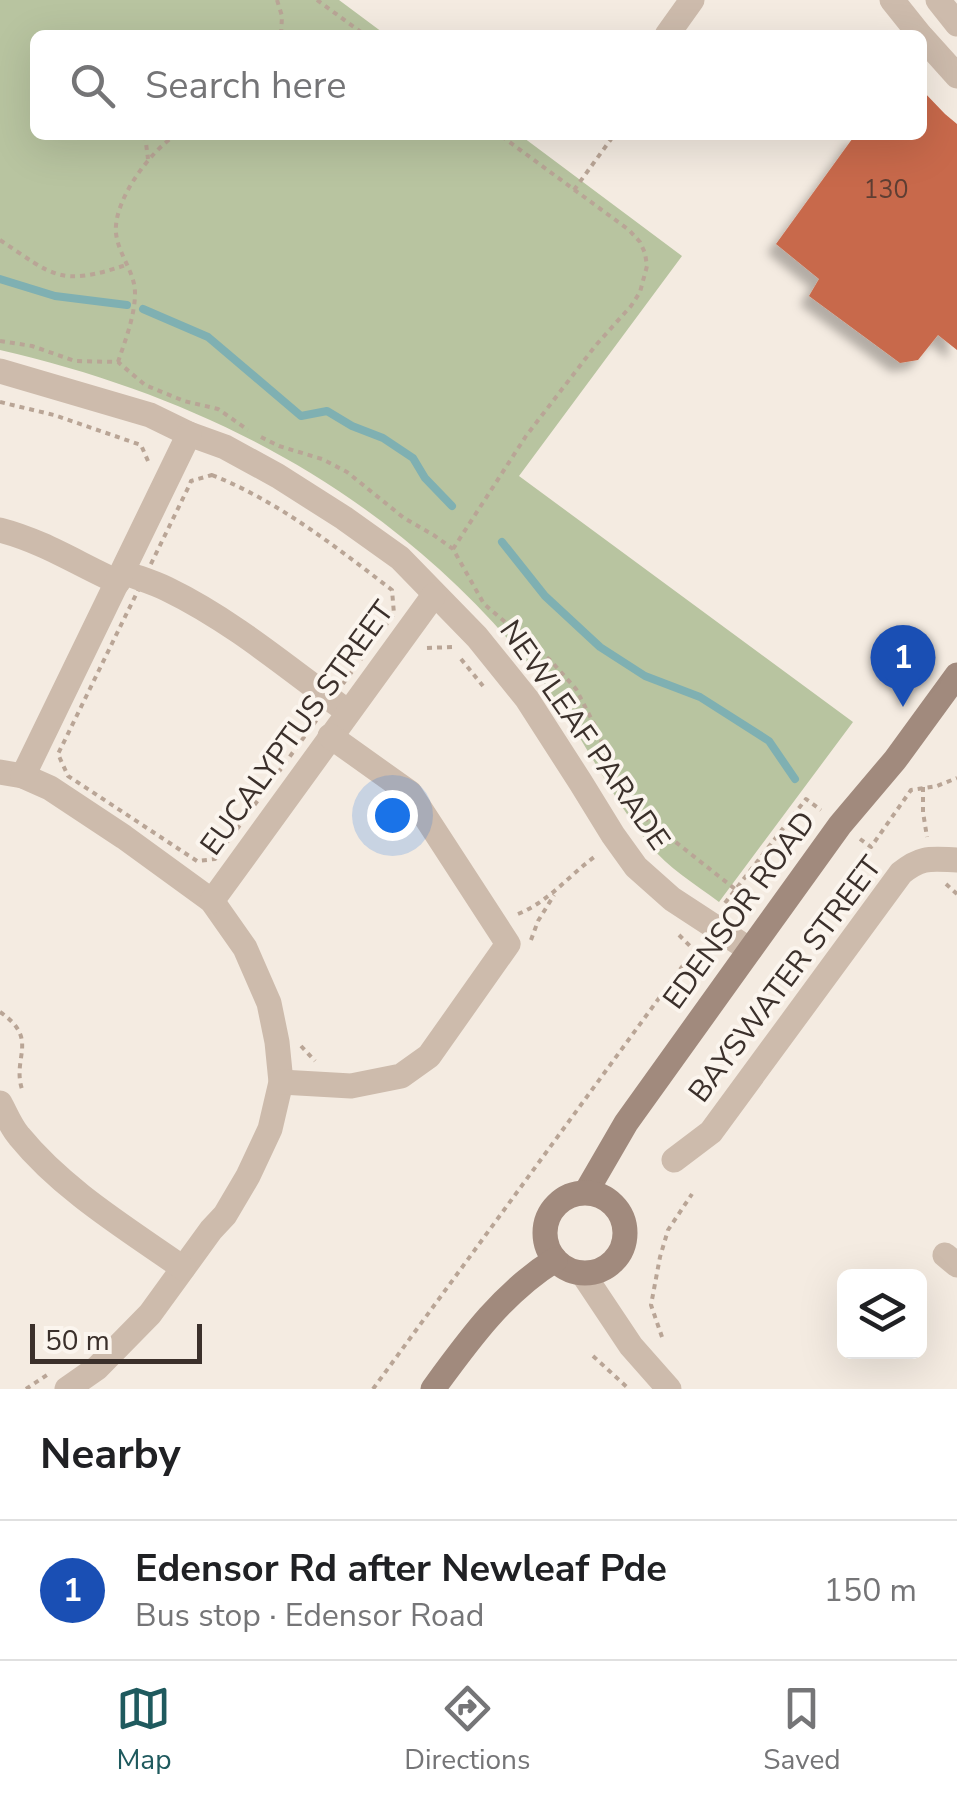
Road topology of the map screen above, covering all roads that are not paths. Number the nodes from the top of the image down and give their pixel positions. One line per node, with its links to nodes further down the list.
1 (692, 0): 5 (street)
2 (892, 0): 6 (street)
3 (938, 0): 4 (street)
4 (957, 24)
5 (670, 30)
6 (916, 30)
7 (927, 43): 8 (street)
8 (957, 76)
9 (0, 371): 10 (street, NEWLEAF PARADE)
10 (189, 434): 12 (street); 13 (street, NEWLEAF PARADE)
11 (0, 530): 12 (street)
12 (128, 578): 15 (street); 17 (street)
13 (434, 595): 15 (street, EUCALYPTUS STREET); 20 (street, NEWLEAF PARADE)
14 (957, 676): 20 (main road, EDENSOR ROAD)
15 (340, 706): 16 (street, EUCALYPTUS STREET)
16 (330, 736): 19 (street, EUCALYPTUS STREET); 21 (street)
17 (11, 774): 19 (street)
18 (957, 860): 23 (street, BAYSWATER STREET)
19 (212, 900): 21 (street)
20 (750, 950): 24 (main road, EDENSOR ROAD)
21 (280, 1082): 26 (street)
22 (0, 1103): 26 (street)
23 (674, 1160)
24 (586, 1192): 25 (main road); 27 (main road)
25 (555, 1260): 27 (main road); 29 (main road)
26 (182, 1268): 28 (street)
27 (583, 1274): 30 (street)
28 (58, 1381)
29 (433, 1389)
30 (669, 1389)

